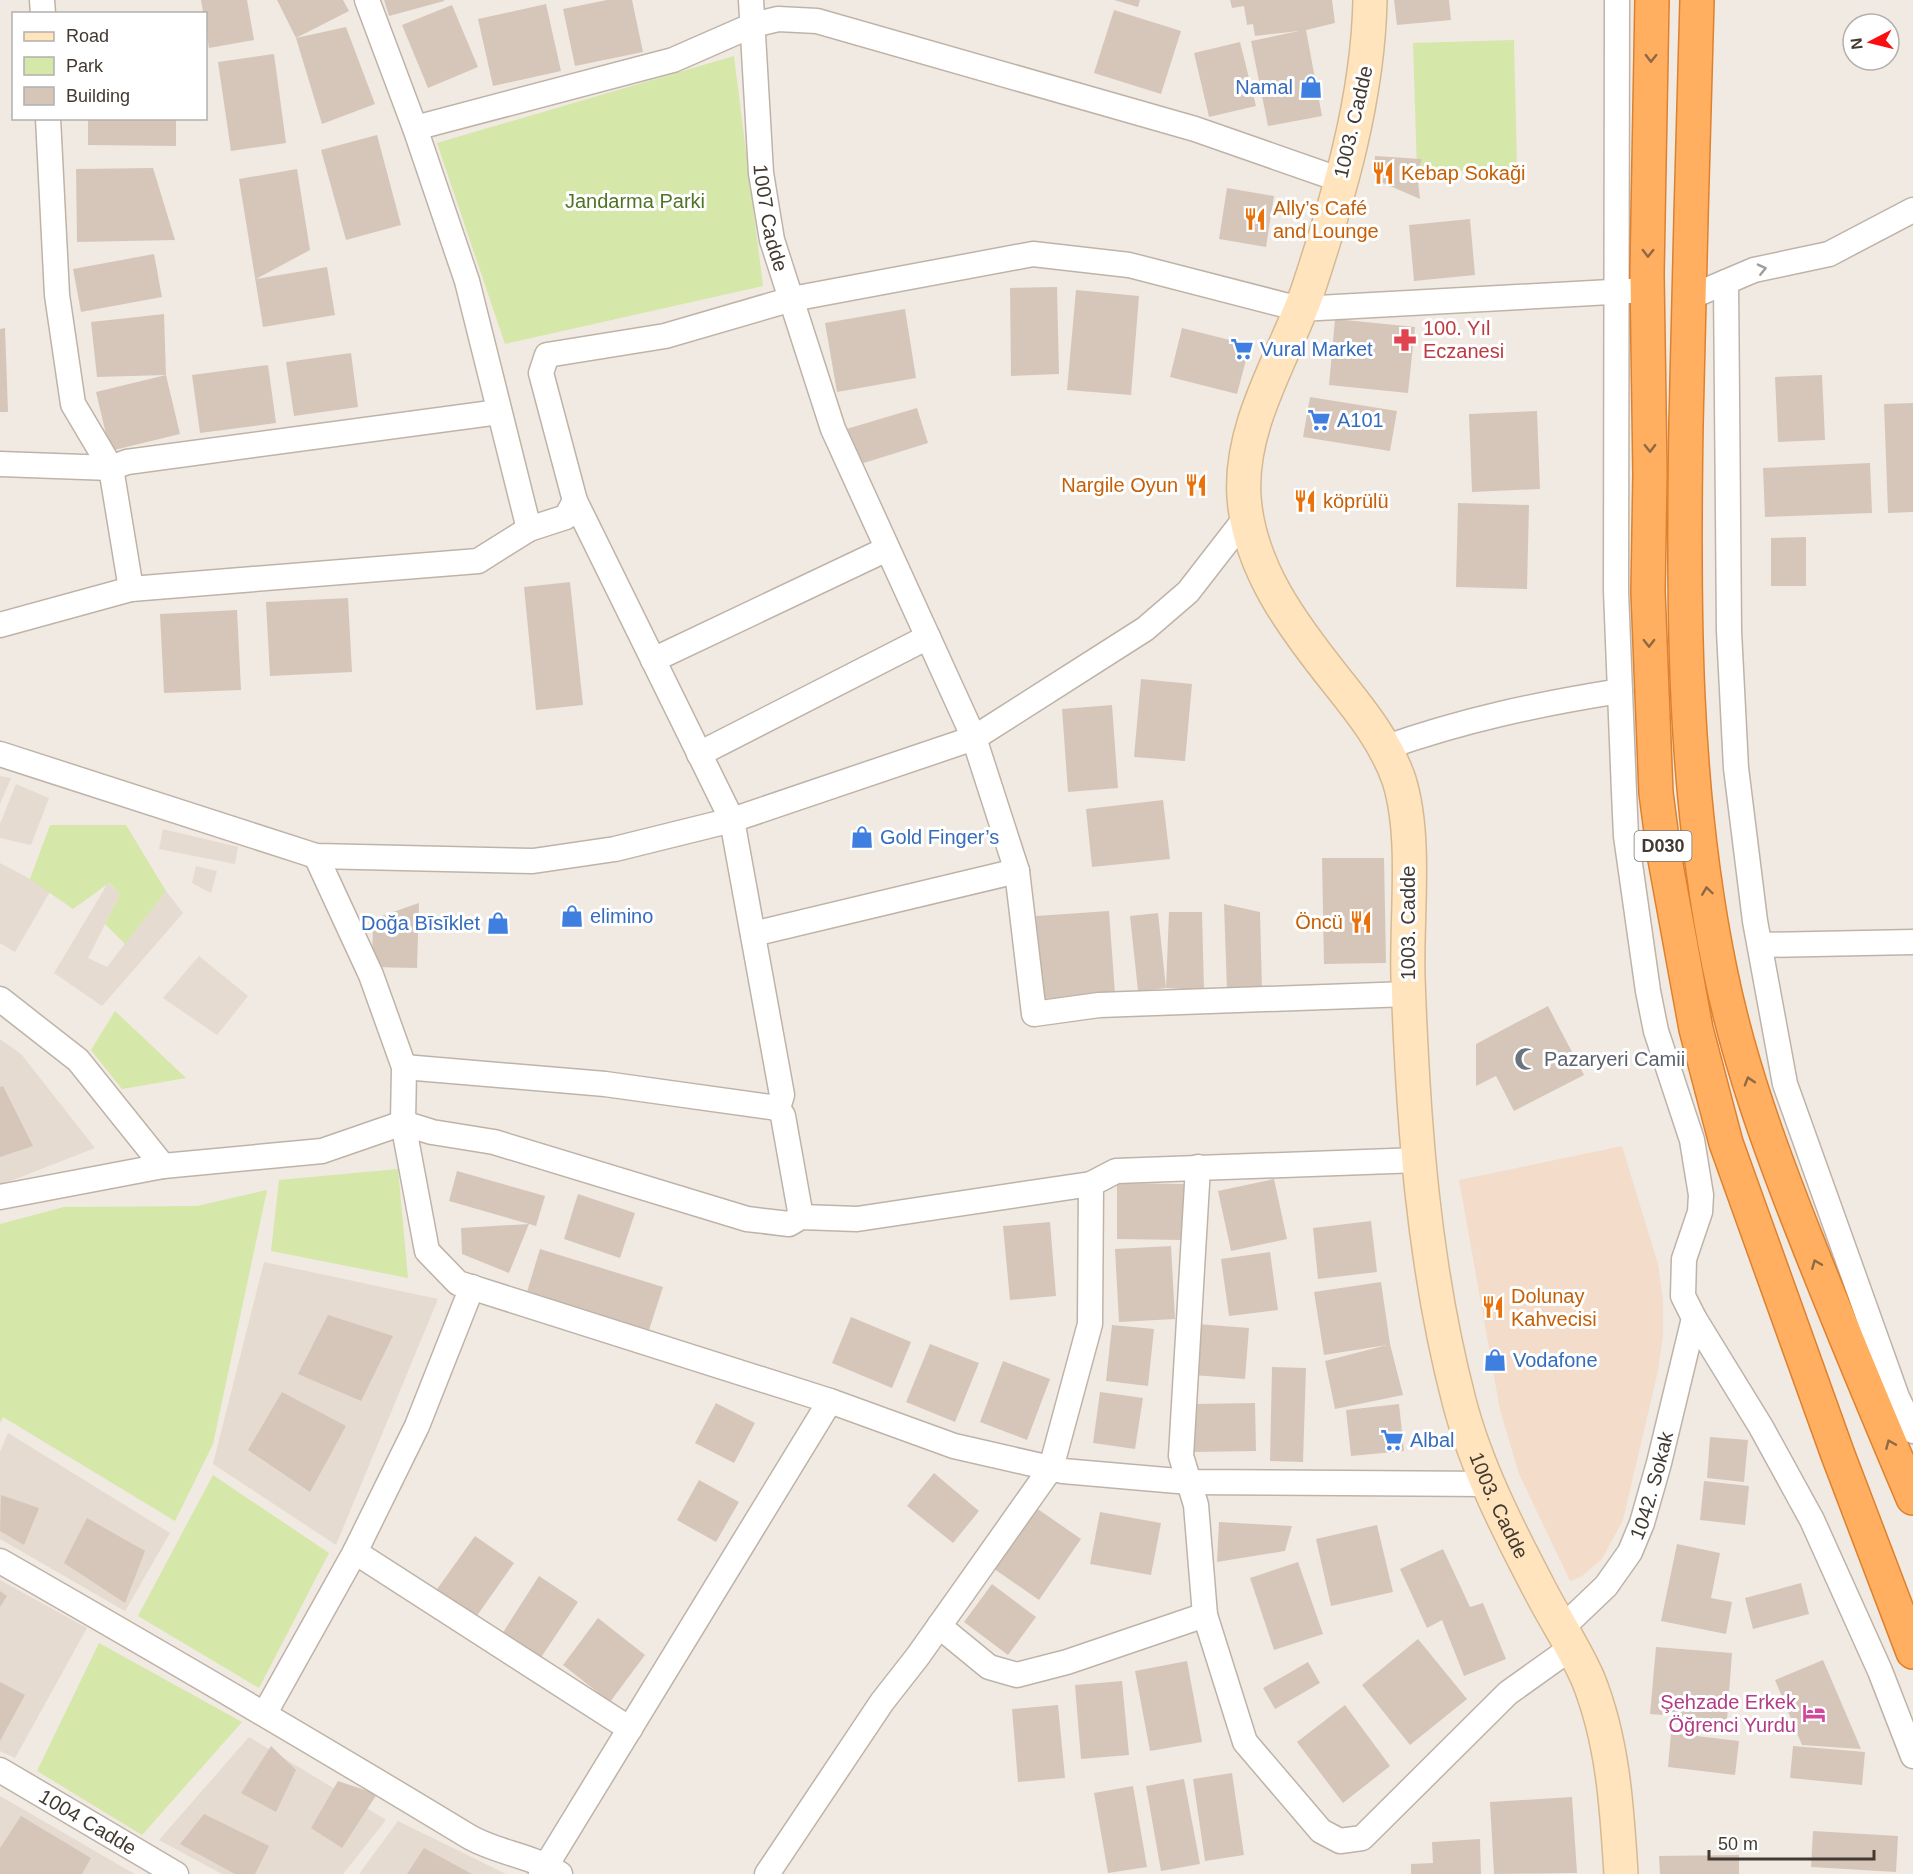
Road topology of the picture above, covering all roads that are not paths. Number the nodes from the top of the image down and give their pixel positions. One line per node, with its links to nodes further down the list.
1 (367, 0): 9 (street)
2 (751, 0): 7 (street, 1007 Cadde)
3 (1370, 0): 10 (main road, 1003. Cadde)
4 (1617, 0): 14 (street)
5 (1652, 0): 13 (highway, D030, one-way to 13)
6 (1697, 0): 15 (highway, D030)
7 (753, 25): 9 (street); 10 (street); 16 (street, 1007 Cadde)
8 (48, 120): 20 (street)
9 (415, 128): 18 (street)
10 (1341, 180): 17 (main road, 1003. Cadde)
11 (1913, 210): 12 (street, one-way to 11)
12 (1726, 282): 15 (street); 39 (street)
13 (1647, 290): 14 (street); 65 (highway, D030, one-way to 65)
14 (1615, 293): 17 (street); 29 (street)
15 (1688, 298): 53 (highway, D030, one-way to 15)
16 (792, 299): 17 (street); 21 (street); 24 (street, 1007 Cadde)
17 (1300, 309): 22 (main road, 1003. Cadde)
18 (499, 412): 20 (street); 23 (street)
19 (0, 464): 20 (street)
20 (111, 468): 25 (street)
21 (575, 501): 23 (street); 28 (street)
22 (1247, 516): 30 (street); 31 (main road, 1003. Cadde)
23 (529, 529): 25 (street)
24 (887, 549): 27 (street, 1007 Cadde); 28 (street)
25 (131, 589): 26 (street)
26 (0, 625)
27 (928, 637): 30 (street, 1007 Cadde); 33 (street)
28 (653, 660): 33 (street)
29 (1620, 691): 31 (street); 52 (street)
30 (974, 738): 34 (street); 36 (street, 1007 Cadde)
31 (1384, 748): 40 (main road, 1003. Cadde)
32 (0, 754): 35 (street)
33 (699, 754): 34 (street)
34 (732, 820): 35 (street); 37 (street)
35 (316, 856): 42 (street)
36 (1017, 871): 37 (street); 40 (street, 1007 Cadde)
37 (753, 934): 43 (street)
38 (1913, 942): 39 (street)
39 (1760, 945): 53 (street)
40 (1408, 994): 45 (main road, 1003. Cadde)
41 (0, 999): 46 (street)
42 (404, 1067): 43 (street); 44 (street)
43 (778, 1108): 50 (street)
44 (403, 1123): 46 (street); 50 (street); 51 (street)
45 (1419, 1161): 47 (street); 58 (main road, 1003. Cadde)
46 (163, 1166): 49 (street)
47 (1198, 1167): 48 (street); 57 (street, 1042. Sokak)
48 (1091, 1184): 50 (street); 56 (street)
49 (0, 1197)
50 (801, 1217)
51 (472, 1287): 54 (street); 60 (street)
52 (1694, 1318): 64 (street, 1042. Sokak); 68 (street)
53 (1894, 1398): 55 (street); 59 (highway, D030, one-way to 53)
54 (830, 1401): 56 (street); 67 (street)
55 (1913, 1431)
56 (1051, 1468): 57 (street); 63 (street)
57 (1189, 1482): 58 (street); 62 (street, 1042. Sokak)
58 (1488, 1484): 64 (main road, 1003. Cadde)
59 (1913, 1498)
60 (355, 1552): 66 (street); 67 (street)
61 (0, 1561): 66 (street)
62 (1205, 1615): 63 (street); 64 (street, 1042. Sokak)
63 (939, 1626): 72 (street)
64 (1566, 1638): 73 (main road, 1003. Cadde)
65 (1913, 1652)
66 (266, 1713): 70 (street)
67 (630, 1729): 70 (street)
68 (1913, 1756)
69 (0, 1770): 71 (street, 1004 Cadde)
70 (549, 1871)
71 (176, 1874)
72 (767, 1874)
73 (1621, 1874)

